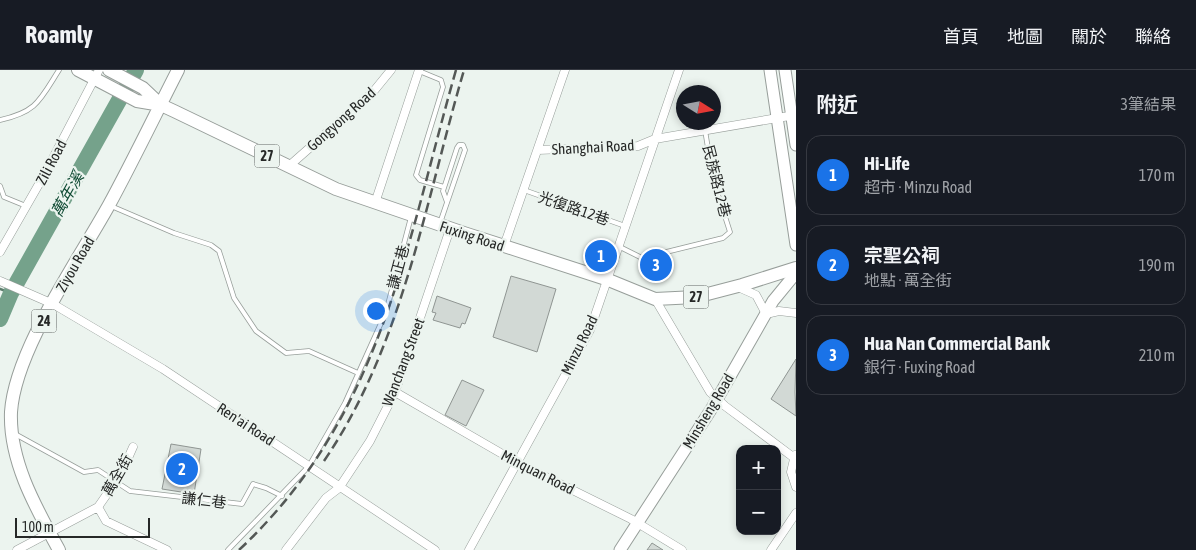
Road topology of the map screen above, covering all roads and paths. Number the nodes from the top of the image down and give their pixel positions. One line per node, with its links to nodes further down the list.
1 (59, 70): 15 (lane)
2 (78, 70): 11 (main road, 27)
3 (108, 70): 12 (main road, Fuxing Road / 27)
4 (178, 70): 12 (main road, Ziyou Road / 24)
5 (391, 70): 21 (street, Gongyong Road)
6 (419, 70): 23 (lane); 26 (street)
7 (565, 70): 20 (street)
8 (679, 70): 18 (street, Minzu Road)
9 (770, 70): 14 (street)
10 (785, 70): 13 (street)
11 (97, 74): 12 (main road, Fuxing Road / 27); 28 (street, Zili Road)
12 (160, 105): 21 (main road, Fuxing Road / 27); 27 (main road, Ziyou Road / 24)
13 (794, 115): 14 (street, Shanghai Road); 19 (street)
14 (777, 118): 16 (street, Shanghai Road); 32 (street)
15 (0, 120)
16 (721, 127)
17 (705, 130): 18 (street, Shanghai Road); 34 (lane, 民族路12巷)
18 (655, 139): 20 (street, Shanghai Road); 30 (street, Minzu Road)
19 (796, 145)
20 (538, 150): 24 (street)
21 (289, 166): 26 (main road, Fuxing Road / 27)
22 (0, 186): 28 (lane)
23 (444, 187): 25 (lane); 25 (lane)
24 (524, 190): 30 (lane, 光復路12巷); 33 (street)
25 (447, 202): 31 (lane)
26 (375, 203): 29 (main road, Fuxing Road / 27)
27 (109, 205): 42 (main road, Ziyou Road / 24); 45 (lane)
28 (27, 207): 35 (street, Zili Road)
29 (412, 215): 31 (main road, Fuxing Road / 27); 45 (lane, 謙正巷)
30 (625, 226): 34 (street, Minzu Road)
31 (445, 227): 33 (main road, Fuxing Road / 27); 46 (street, Wanchang Street)
32 (796, 245)
33 (504, 246): 38 (main road, Fuxing Road / 27)
34 (618, 246): 38 (street, Minzu Road)
35 (0, 252)
36 (796, 268): 40 (main road, Fuxing Road / 27)
37 (796, 273): 43 (street, Minsheng Road)
38 (606, 279): 41 (main road, Fuxing Road / 27); 51 (street, Minzu Road)
39 (0, 281): 42 (street, Ren'ai Road)
40 (736, 287): 41 (main road, Fuxing Road / 27); 43 (street)
41 (655, 299): 47 (street)
42 (53, 304): 48 (main road, Ziyou Road / 24); 52 (street, Ren'ai Road)
43 (766, 314): 44 (street); 47 (street, Minsheng Road)
44 (796, 314)
45 (358, 373): 52 (lane, 謙正巷)
46 (395, 392): 51 (street, Minquan Road); 55 (street, Wanchang Street)
47 (717, 399): 50 (street); 59 (street, Minsheng Road)
48 (12, 432): 53 (lane); 60 (main road, Ziyou Road / 24)
49 (133, 447): 53 (street, 萬全街)
50 (795, 455): 54 (street)
51 (518, 463): 59 (street, Minquan Road); 67 (street, Minzu Road)
52 (309, 466): 55 (street, Ren'ai Road); 56 (lane)
53 (115, 482): 56 (lane, 謙仁巷); 57 (street, 萬全街)
54 (796, 487)
55 (339, 488): 65 (street, Wanchang Street); 66 (street, Ren'ai Road)
56 (282, 496): 64 (lane)
57 (98, 507): 60 (street, 萬全街); 63 (street)
58 (796, 513): 70 (street)
59 (637, 523): 68 (street, Minsheng Road); 69 (street, Minquan Road)
60 (50, 533): 61 (street, 萬全街); 62 (main road, Ziyou Road / 24)
61 (17, 550)
62 (59, 550)
63 (166, 550)
64 (228, 550)
65 (286, 550)
66 (435, 550)
67 (469, 550)
68 (620, 550)
69 (682, 550)
70 (771, 550)

